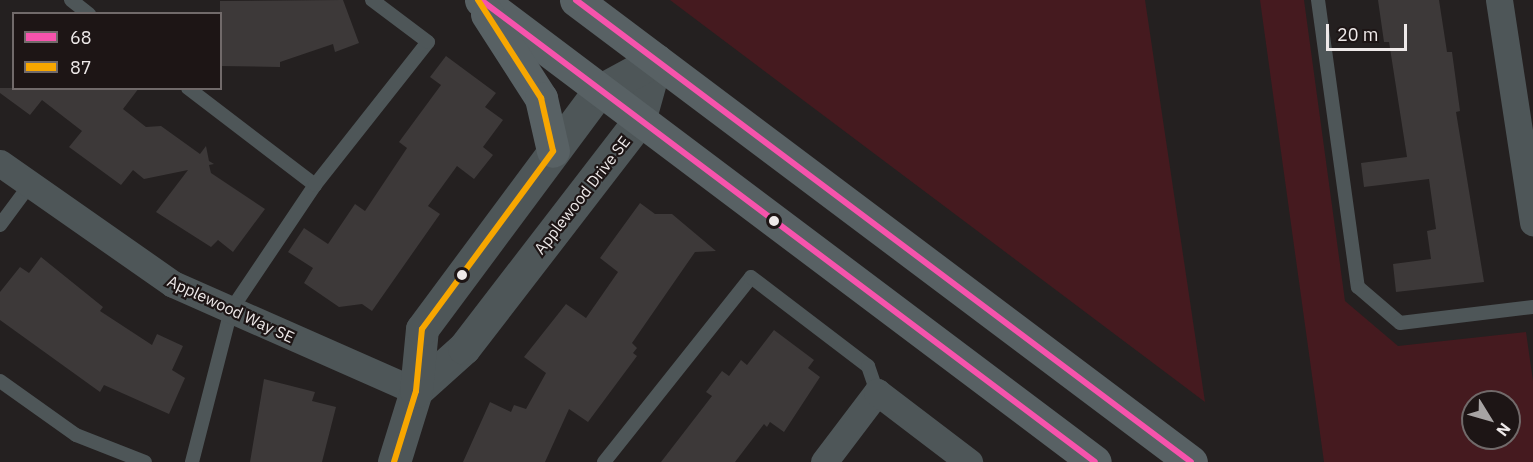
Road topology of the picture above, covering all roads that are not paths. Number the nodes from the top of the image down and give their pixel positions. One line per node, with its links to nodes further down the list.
1 (71, 0): 7 (lane)
2 (372, 0): 15 (lane)
3 (480, 0): 10 (main road); 13 (main road)
4 (576, 0): 8 (main road)
5 (1318, 0): 19 (lane)
6 (1499, 0): 12 (street)
7 (86, 12)
8 (656, 60): 10 (street); 11 (street, Applewood Drive SE); 31 (main road)
9 (191, 90): 15 (lane)
10 (599, 91): 11 (main road); 13 (street)
11 (639, 121): 22 (street, Applewood Drive SE); 30 (main road)
12 (1525, 121): 17 (street)
13 (553, 151): 22 (street)
14 (0, 163): 16 (street, Applewood Way SE)
15 (315, 185): 20 (lane)
16 (29, 186): 18 (lane); 20 (street, Applewood Way SE)
17 (1533, 222)
18 (0, 225)
19 (1533, 307)
20 (231, 310): 22 (street, Applewood Way SE); 25 (lane)
21 (0, 381): 24 (lane)
22 (416, 391): 26 (street)
23 (877, 392): 27 (lane); 28 (street); 29 (street)
24 (145, 462)
25 (192, 462)
26 (394, 462)
27 (604, 462)
28 (824, 462)
29 (969, 462)
30 (1095, 462)
31 (1191, 462)

